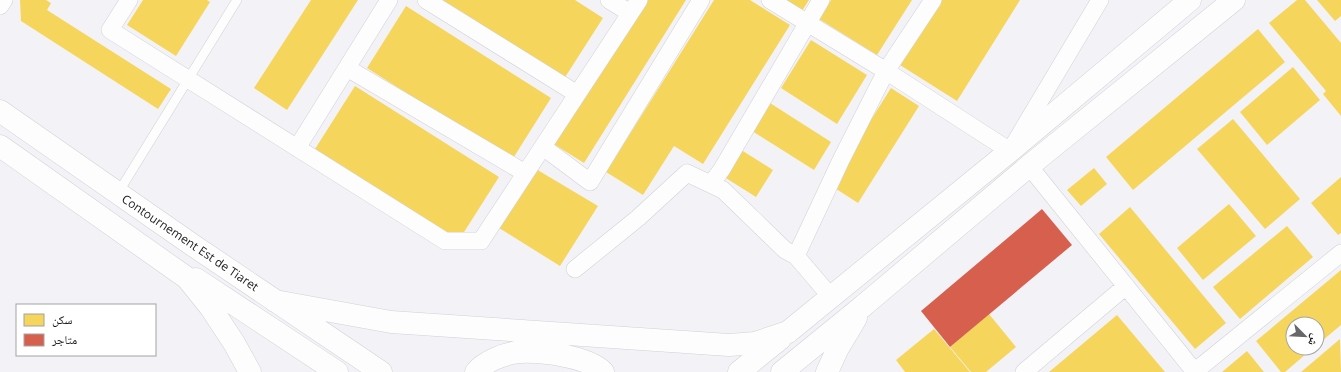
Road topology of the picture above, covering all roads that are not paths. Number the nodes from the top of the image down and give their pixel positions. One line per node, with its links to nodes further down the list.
1 (4, 0): 14 (street)
2 (129, 0): 19 (street)
3 (237, 0): 19 (lane)
4 (389, 0): 17 (street)
5 (426, 0): 20 (street)
6 (609, 0): 15 (street)
7 (701, 0): 23 (street)
8 (770, 0): 16 (street)
9 (821, 0): 16 (street)
10 (933, 0): 18 (street)
11 (1100, 0): 25 (street)
12 (1190, 0): 25 (main road)
13 (1234, 0): 26 (main road)
14 (0, 6)
15 (635, 6): 20 (street)
16 (807, 23): 18 (street); 28 (street)
17 (347, 68): 24 (street); 27 (street)
18 (886, 71): 25 (street); 32 (street)
19 (188, 79): 24 (street); 29 (lane)
20 (577, 94): 23 (street)
21 (0, 111): 29 (main road, Contournement Est de Tiaret)
22 (0, 146): 30 (main road)
23 (543, 147): 27 (street)
24 (297, 148): 27 (street)
25 (1010, 151): 35 (main road)
26 (1029, 166): 34 (street); 37 (main road)
27 (525, 174)
28 (711, 184): 32 (street); 33 (street)
29 (117, 193): 36 (main road, Contournement Est de Tiaret)
30 (125, 233): 39 (main road); 40 (main road)
31 (1341, 254): 48 (street)
32 (796, 256): 35 (street)
33 (575, 269)
34 (1126, 286): 47 (street); 48 (street)
35 (831, 297): 38 (main road)
36 (275, 301): 38 (main road); 41 (main road, Contournement Est de Tiaret)
37 (863, 306): 45 (main road); 46 (main road)
38 (788, 332): 44 (main road)
39 (250, 372)
40 (337, 372)
41 (381, 372)
42 (476, 372): 43 (main road)
43 (603, 372)
44 (739, 372)
45 (782, 372)
46 (828, 372)
47 (1024, 372)
48 (1195, 372)

